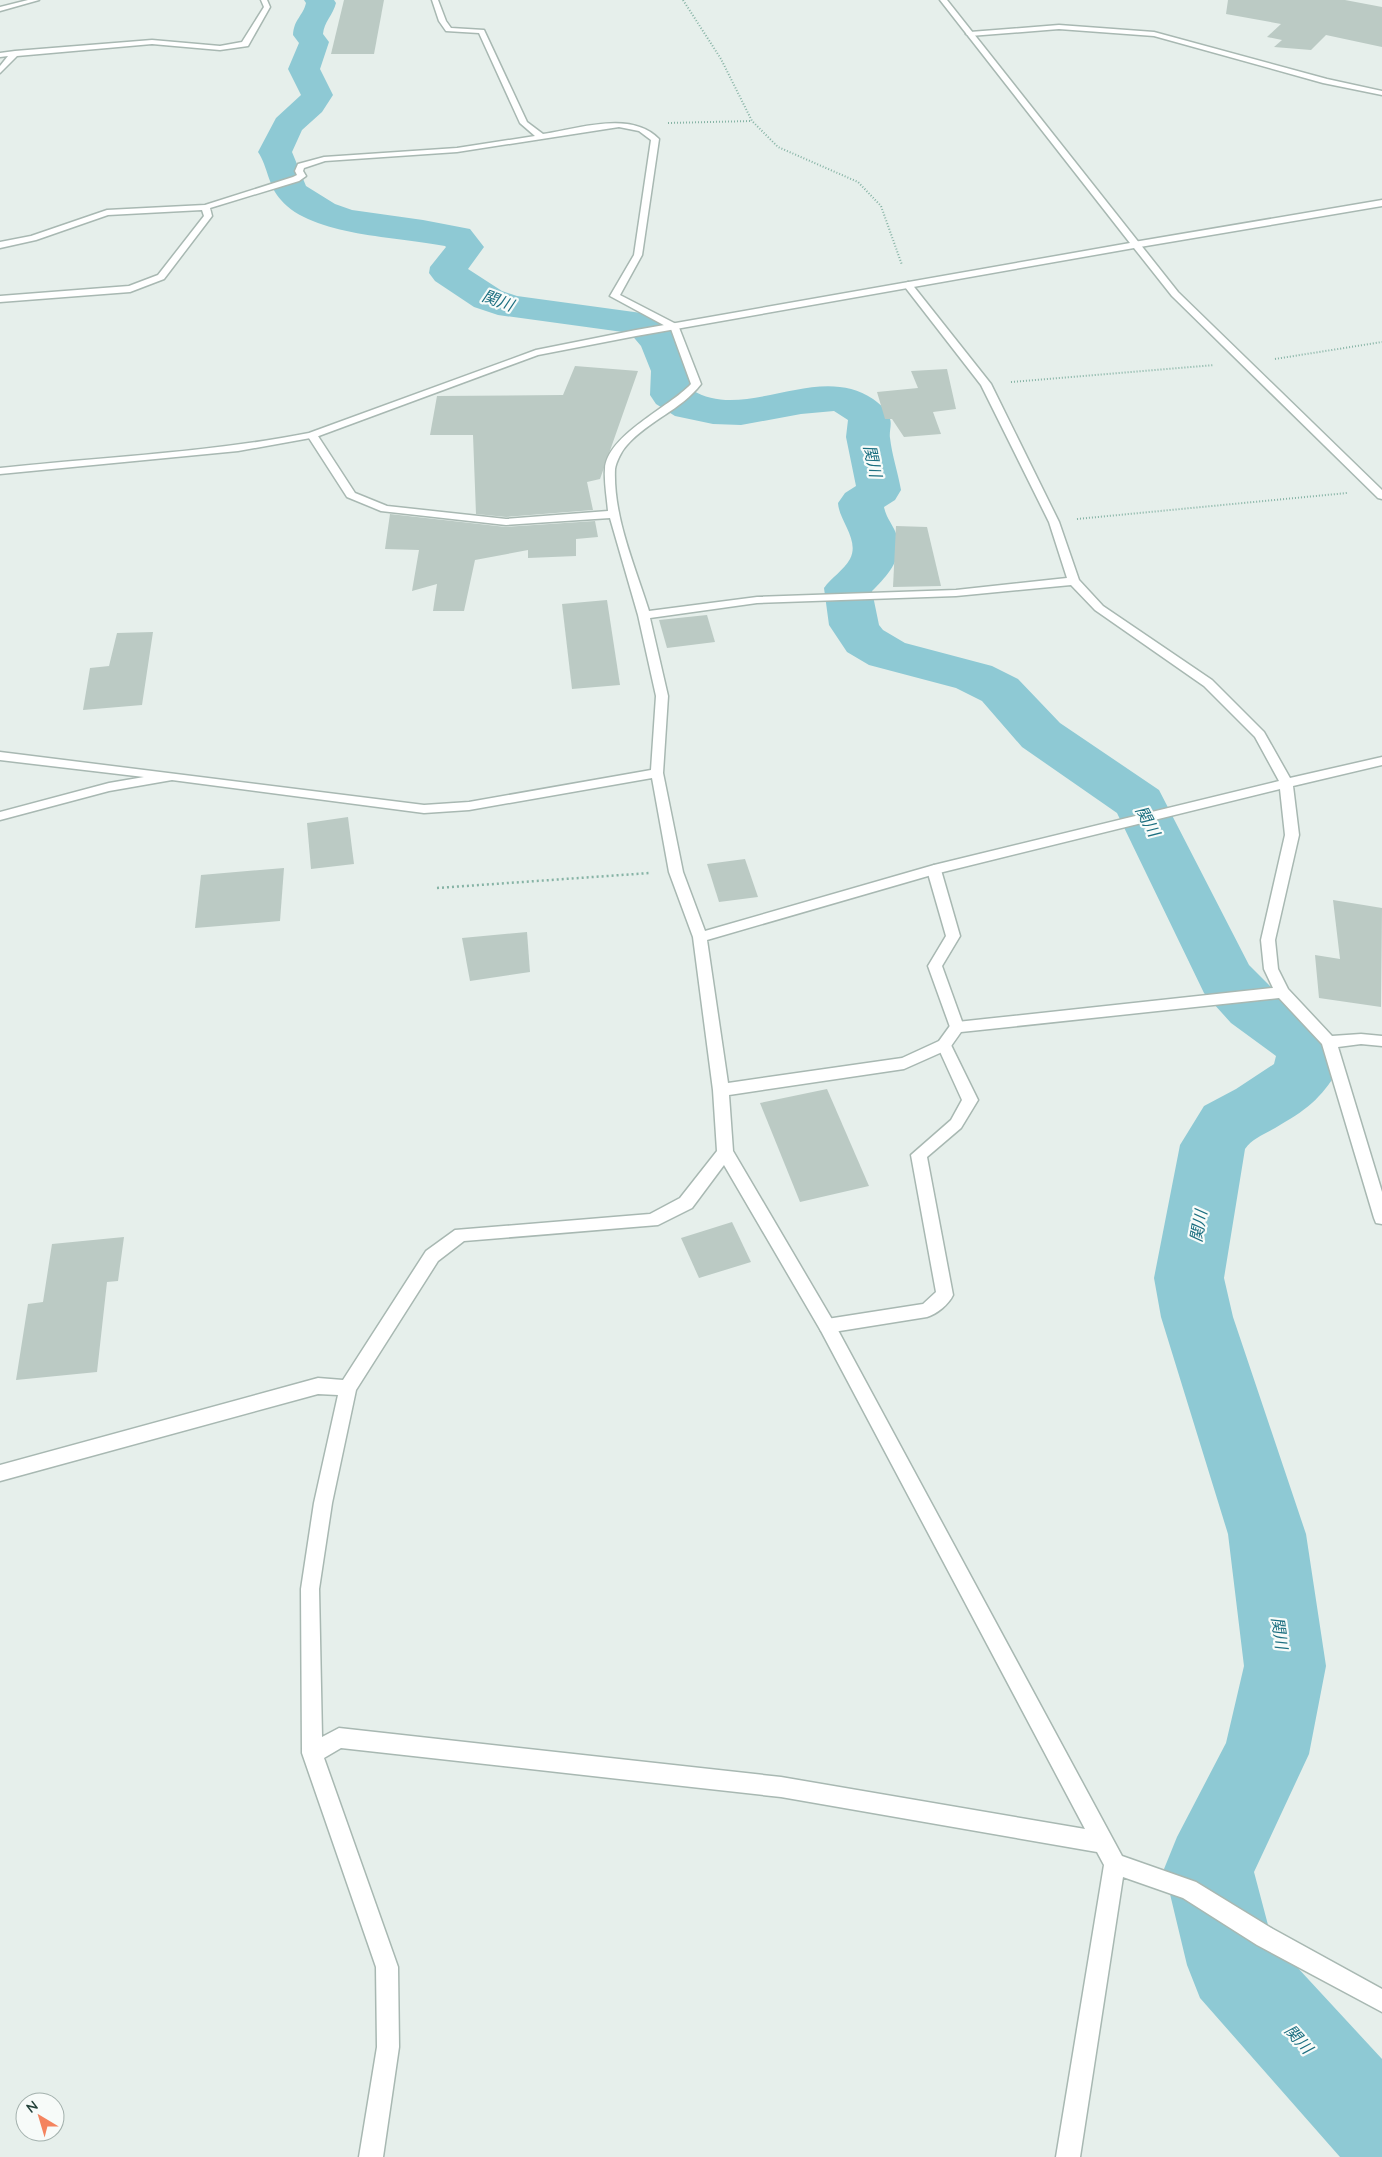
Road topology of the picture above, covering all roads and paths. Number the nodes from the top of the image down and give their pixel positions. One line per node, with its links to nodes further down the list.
1 (36, 0): 6 (street)
2 (264, 0): 8 (street)
3 (435, 0): 14 (street)
4 (683, 0): 12 (path)
5 (943, 0): 7 (street)
6 (0, 8)
7 (970, 34): 11 (street); 17 (street)
8 (14, 54): 9 (street); 10 (street)
9 (0, 55)
10 (0, 71)
11 (1382, 93)
12 (752, 121): 13 (path); 19 (path)
13 (641, 130): 14 (street); 21 (street)
14 (542, 137): 16 (street)
15 (1382, 203): 17 (street)
16 (206, 207): 18 (street); 20 (street)
17 (1134, 244): 19 (street); 23 (street)
18 (0, 245)
19 (908, 285): 21 (street); 24 (street)
20 (0, 299)
21 (675, 327): 25 (street); 29 (street)
22 (1382, 342): 23 (path)
23 (1243, 362): 24 (path); 27 (street)
24 (986, 384): 30 (street)
25 (312, 435): 26 (street); 29 (street)
26 (0, 472)
27 (1373, 487): 28 (street); 30 (path)
28 (1382, 496)
29 (614, 514): 32 (street)
30 (1054, 522): 31 (street)
31 (1074, 581): 32 (street); 37 (street)
32 (644, 615): 35 (street)
33 (0, 756): 36 (street)
34 (1382, 761): 37 (street)
35 (657, 773): 36 (street); 40 (street)
36 (172, 776): 38 (street)
37 (1286, 782): 39 (street); 43 (street)
38 (0, 816)
39 (934, 870): 42 (street); 44 (street)
40 (676, 872): 41 (path); 42 (street)
41 (437, 888)
42 (700, 937): 48 (street)
43 (1282, 992): 44 (street); 46 (street)
44 (957, 1027): 47 (street)
45 (1382, 1041): 46 (street)
46 (1328, 1042): 50 (street)
47 (944, 1046): 48 (street); 51 (street)
48 (721, 1090): 49 (street)
49 (725, 1152): 51 (street); 52 (street)
50 (1382, 1218)
51 (827, 1326): 55 (street)
52 (348, 1388): 53 (street); 54 (street)
53 (0, 1473)
54 (312, 1753): 55 (street); 58 (street)
55 (1105, 1843): 56 (street)
56 (1115, 1864): 57 (street); 59 (street)
57 (1382, 2000)
58 (371, 2157)
59 (1068, 2157)

